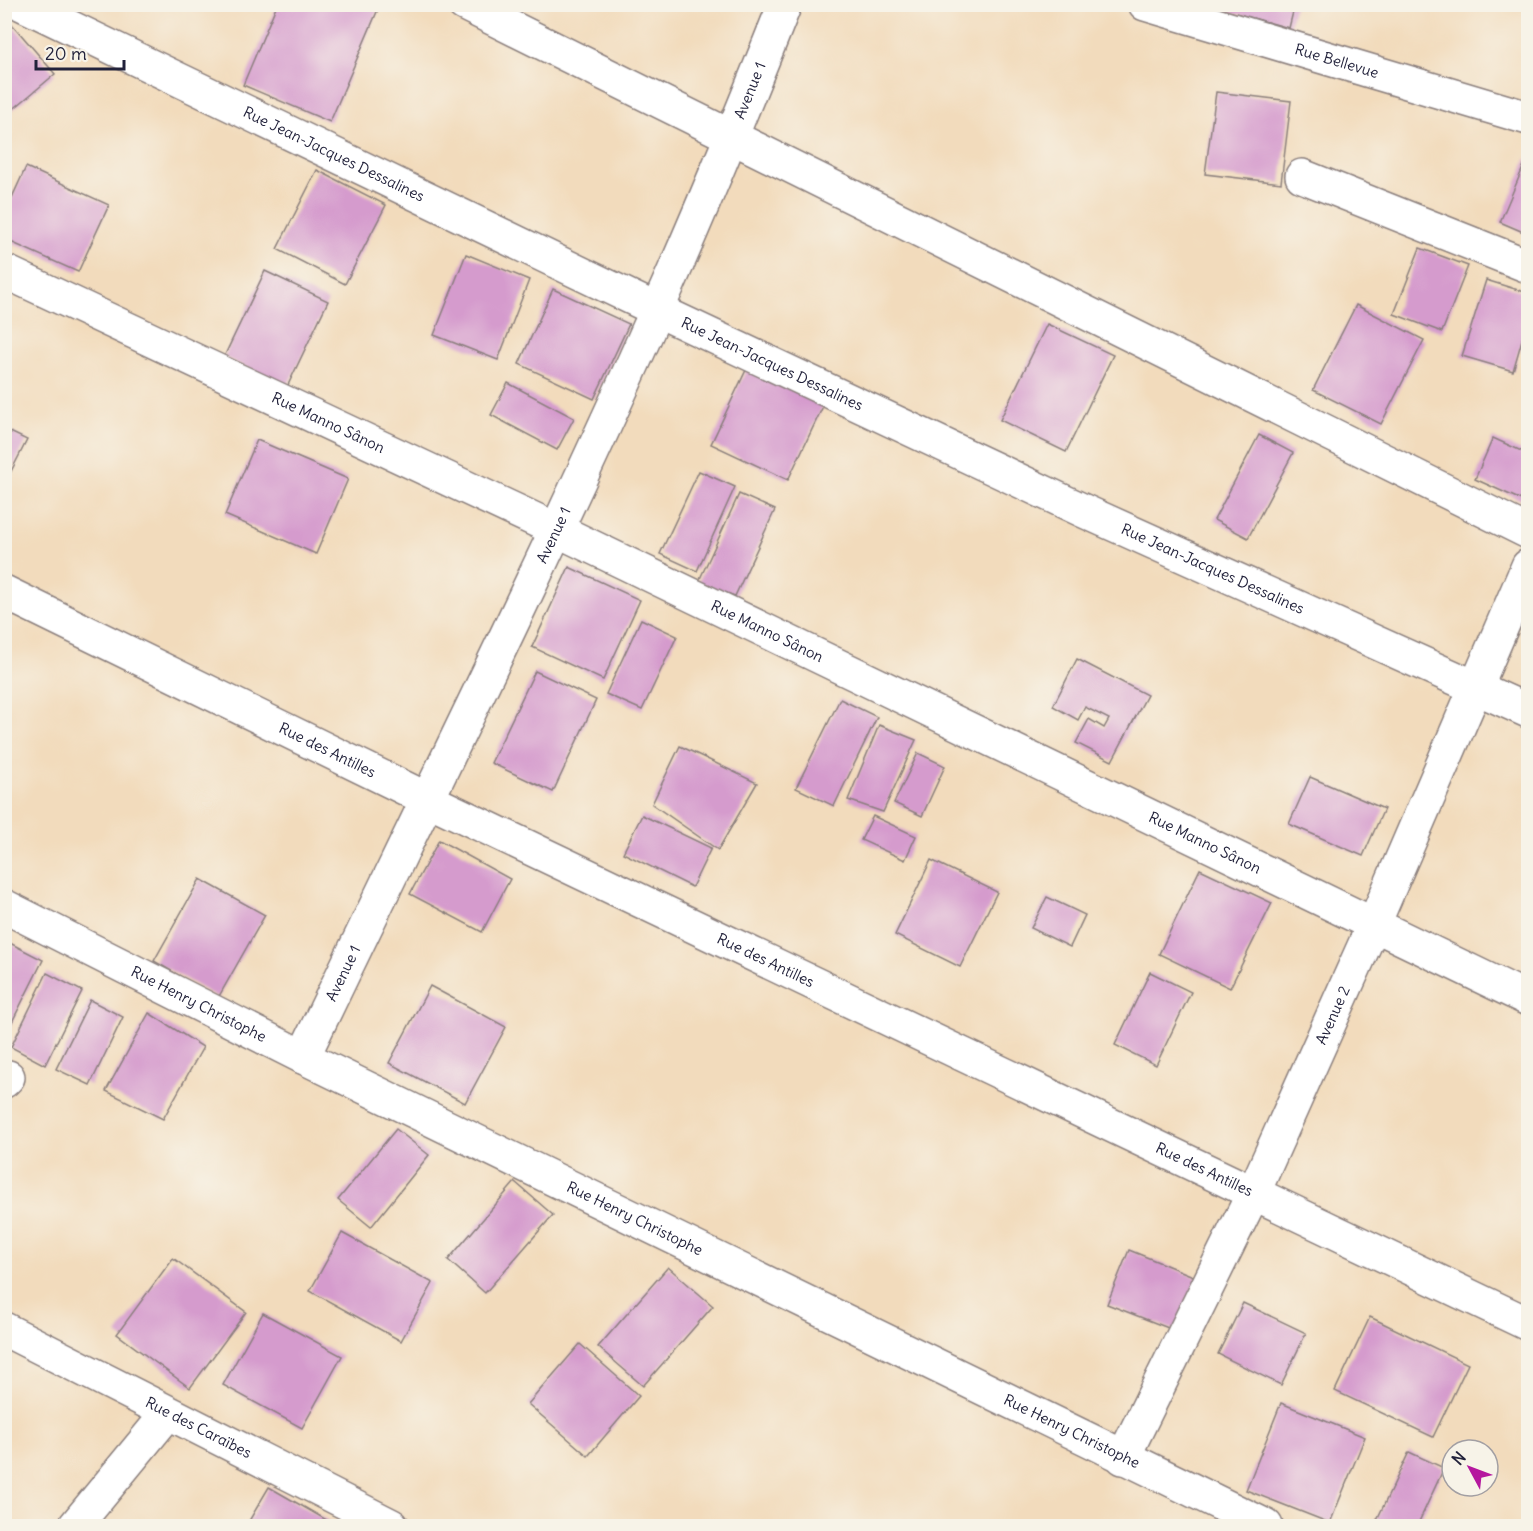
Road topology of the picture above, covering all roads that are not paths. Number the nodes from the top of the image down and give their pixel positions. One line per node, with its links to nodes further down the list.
1 (22, 4): 10 (street, Rue Jean-Jacques Dessalines)
2 (464, 4): 6 (street)
3 (785, 4): 6 (street, Avenue 1)
4 (1145, 4): 5 (street, Rue Bellevue)
5 (1528, 118)
6 (732, 137): 10 (street, Avenue 1); 12 (street)
7 (1302, 176): 8 (street)
8 (1528, 266)
9 (4, 272): 11 (street, Rue Manno Sânon)
10 (657, 310): 11 (street, Avenue 1); 15 (street, Rue Jean-Jacques Dessalines)
11 (557, 530): 17 (street, Avenue 1); 19 (street, Rue Manno Sânon)
12 (1528, 532)
13 (1528, 566): 15 (street, Avenue 2)
14 (4, 592): 17 (street, Rue des Antilles)
15 (1475, 686): 16 (street, Rue Jean-Jacques Dessalines); 19 (street, Avenue 2)
16 (1528, 711)
17 (427, 800): 21 (street, Avenue 1); 22 (street, Rue des Antilles)
18 (4, 906): 21 (street, Rue Henry Christophe)
19 (1373, 926): 20 (street, Rue Manno Sânon); 22 (street, Avenue 2)
20 (1528, 999)
21 (303, 1057): 26 (street, Rue Henry Christophe)
22 (1253, 1194): 23 (street, Rue des Antilles); 26 (street, Avenue 2)
23 (1528, 1324)
24 (4, 1329): 25 (street, Rue des Caraïbes)
25 (168, 1413): 27 (street); 28 (street, Rue des Caraïbes)
26 (1123, 1458): 29 (street, Rue Henry Christophe)
27 (75, 1527)
28 (392, 1527)
29 (1266, 1527)

